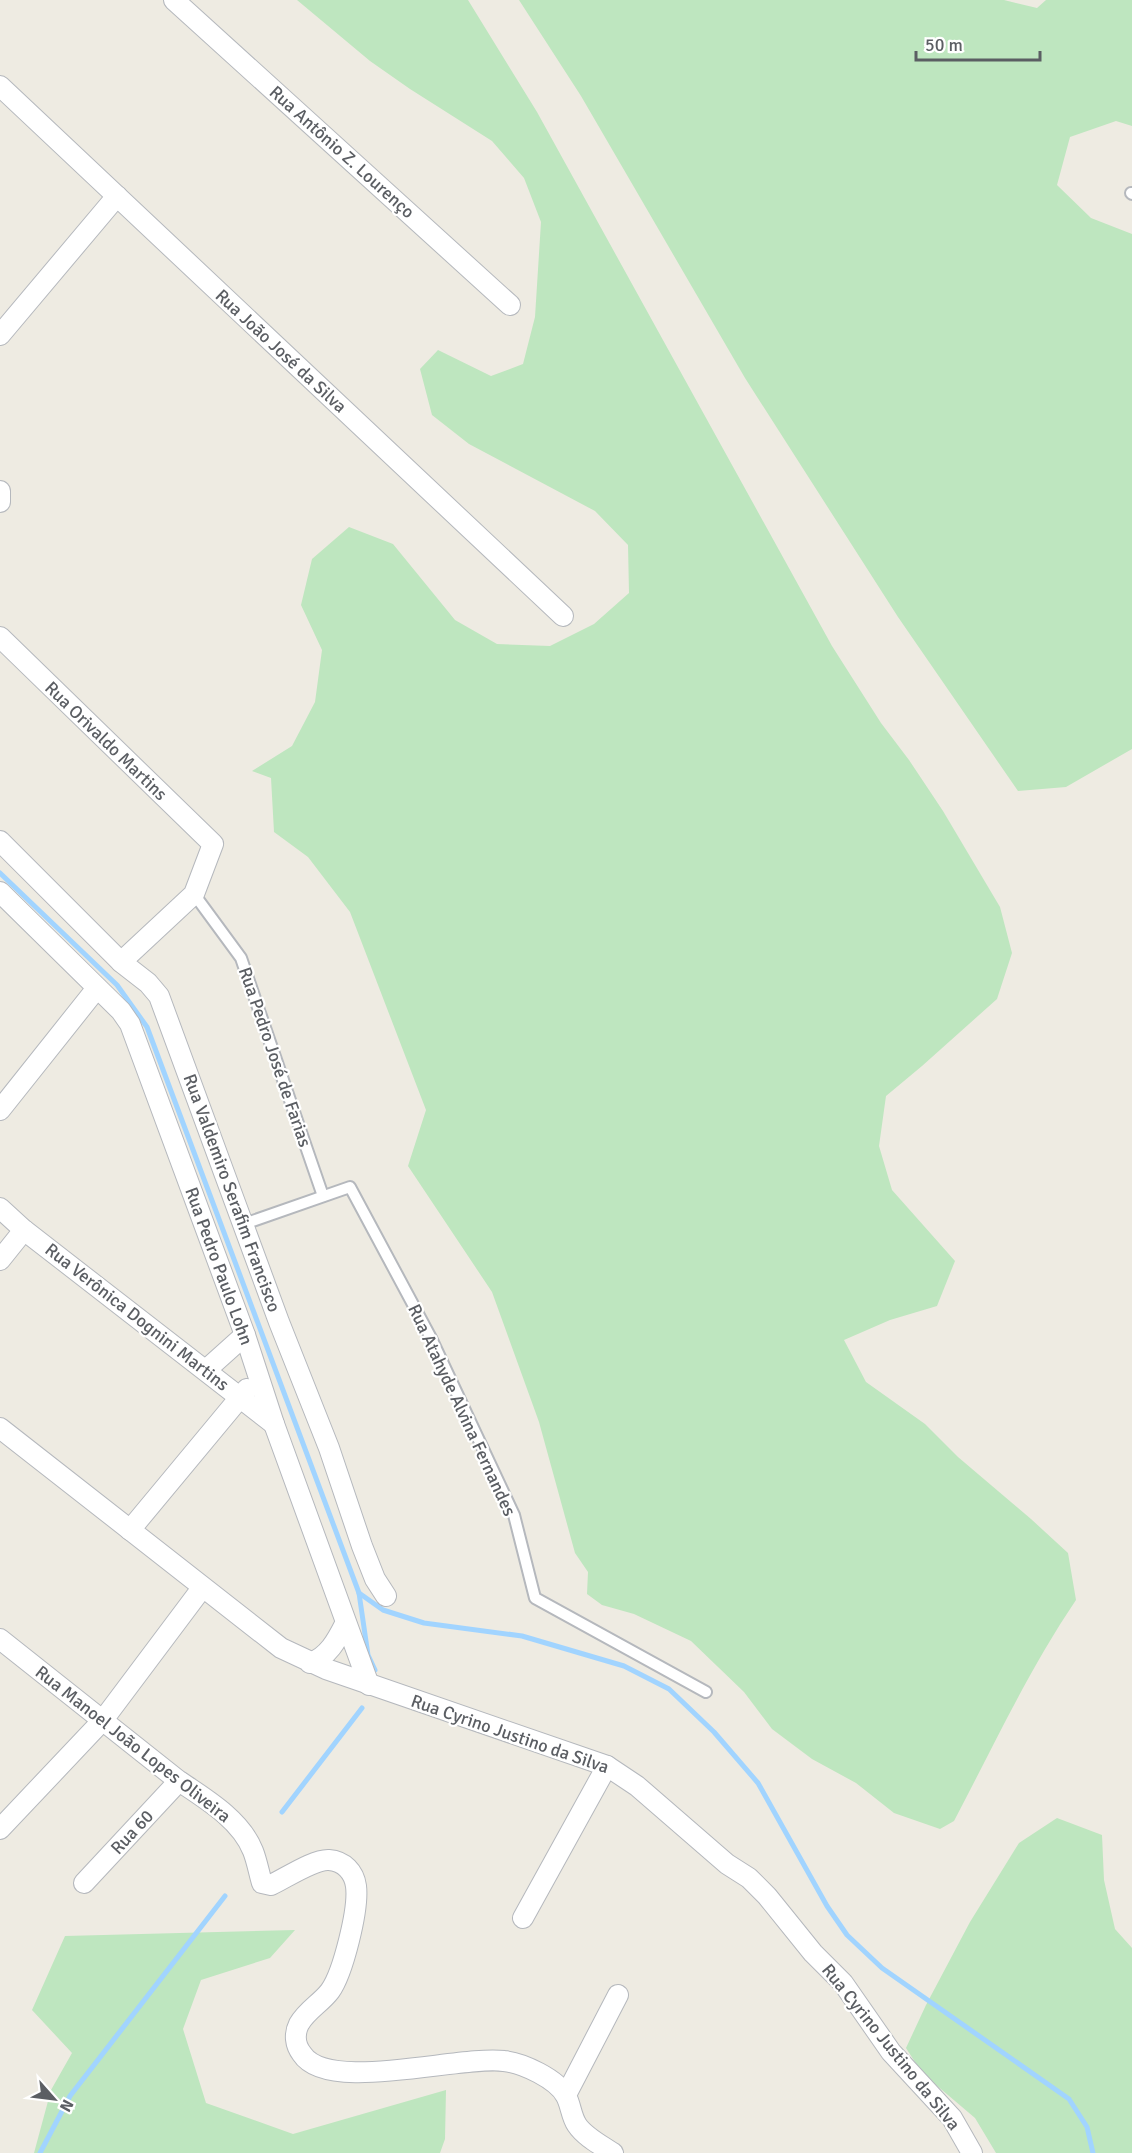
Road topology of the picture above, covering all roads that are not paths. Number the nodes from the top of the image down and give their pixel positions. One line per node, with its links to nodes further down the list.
1 (174, 0): 4 (street, Rua Antônio Z. Lourenço)
2 (0, 86): 3 (street, Rua João José da Silva)
3 (117, 196): 5 (street); 8 (street, Rua João José da Silva)
4 (510, 305)
5 (0, 335)
6 (0, 491): 7 (street)
7 (0, 502)
8 (563, 616)
9 (0, 637): 12 (street, Rua Orivaldo Martins)
10 (0, 842): 13 (street, Rua Valdemiro Serafim Francisco)
11 (0, 892): 14 (street, Rua Pedro Paulo Lohn)
12 (194, 894): 13 (street); 16 (lane, Rua Pedro José de Farias)
13 (121, 962): 18 (street, Rua Valdemiro Serafim Francisco)
14 (97, 988): 15 (street); 21 (street, Rua Pedro Paulo Lohn)
15 (0, 1110)
16 (323, 1196): 18 (lane, Rua Atahyde Alvina Fernandes); 34 (lane, Rua Atahyde Alvina Fernandes)
17 (0, 1208): 19 (street, Rua Verônica Dognini Martins)
18 (244, 1224): 29 (street, Rua Valdemiro Serafim Francisco)
19 (24, 1230): 20 (street); 22 (street, Rua Verônica Dognini Martins)
20 (0, 1260)
21 (245, 1335): 22 (street); 23 (street, Rua Pedro Paulo Lohn)
22 (206, 1370): 24 (street, Rua Verônica Dognini Martins)
23 (258, 1376): 24 (street); 25 (street, Rua Pedro Paulo Lohn)
24 (240, 1398): 25 (street, Rua Verônica Dognini Martins); 27 (street)
25 (274, 1424): 30 (street, Rua Pedro Paulo Lohn)
26 (0, 1428): 27 (street, Rua Cyrino Justino da Silva)
27 (130, 1530): 28 (street, Rua Cyrino Justino da Silva)
28 (202, 1588): 32 (street, Rua Cyrino Justino da Silva); 35 (street)
29 (386, 1596)
30 (345, 1624): 32 (street); 33 (street, Rua Pedro Paulo Lohn)
31 (0, 1639): 35 (street, Rua Manoel João Lopes Oliveira)
32 (310, 1663): 33 (street, Rua Cyrino Justino da Silva)
33 (369, 1685): 36 (street, Rua Cyrino Justino da Silva)
34 (706, 1692)
35 (102, 1720): 37 (street, Rua Manoel João Lopes Oliveira); 38 (street)
36 (607, 1766): 40 (street); 44 (street, Rua Cyrino Justino da Silva)
37 (179, 1781): 39 (street, Rua 60); 42 (street, Rua Manoel João Lopes Oliveira)
38 (0, 1828)
39 (84, 1883)
40 (523, 1918)
41 (618, 1995): 42 (street)
42 (566, 2095): 43 (street, Rua Manoel João Lopes Oliveira)
43 (613, 2153)
44 (972, 2153)

